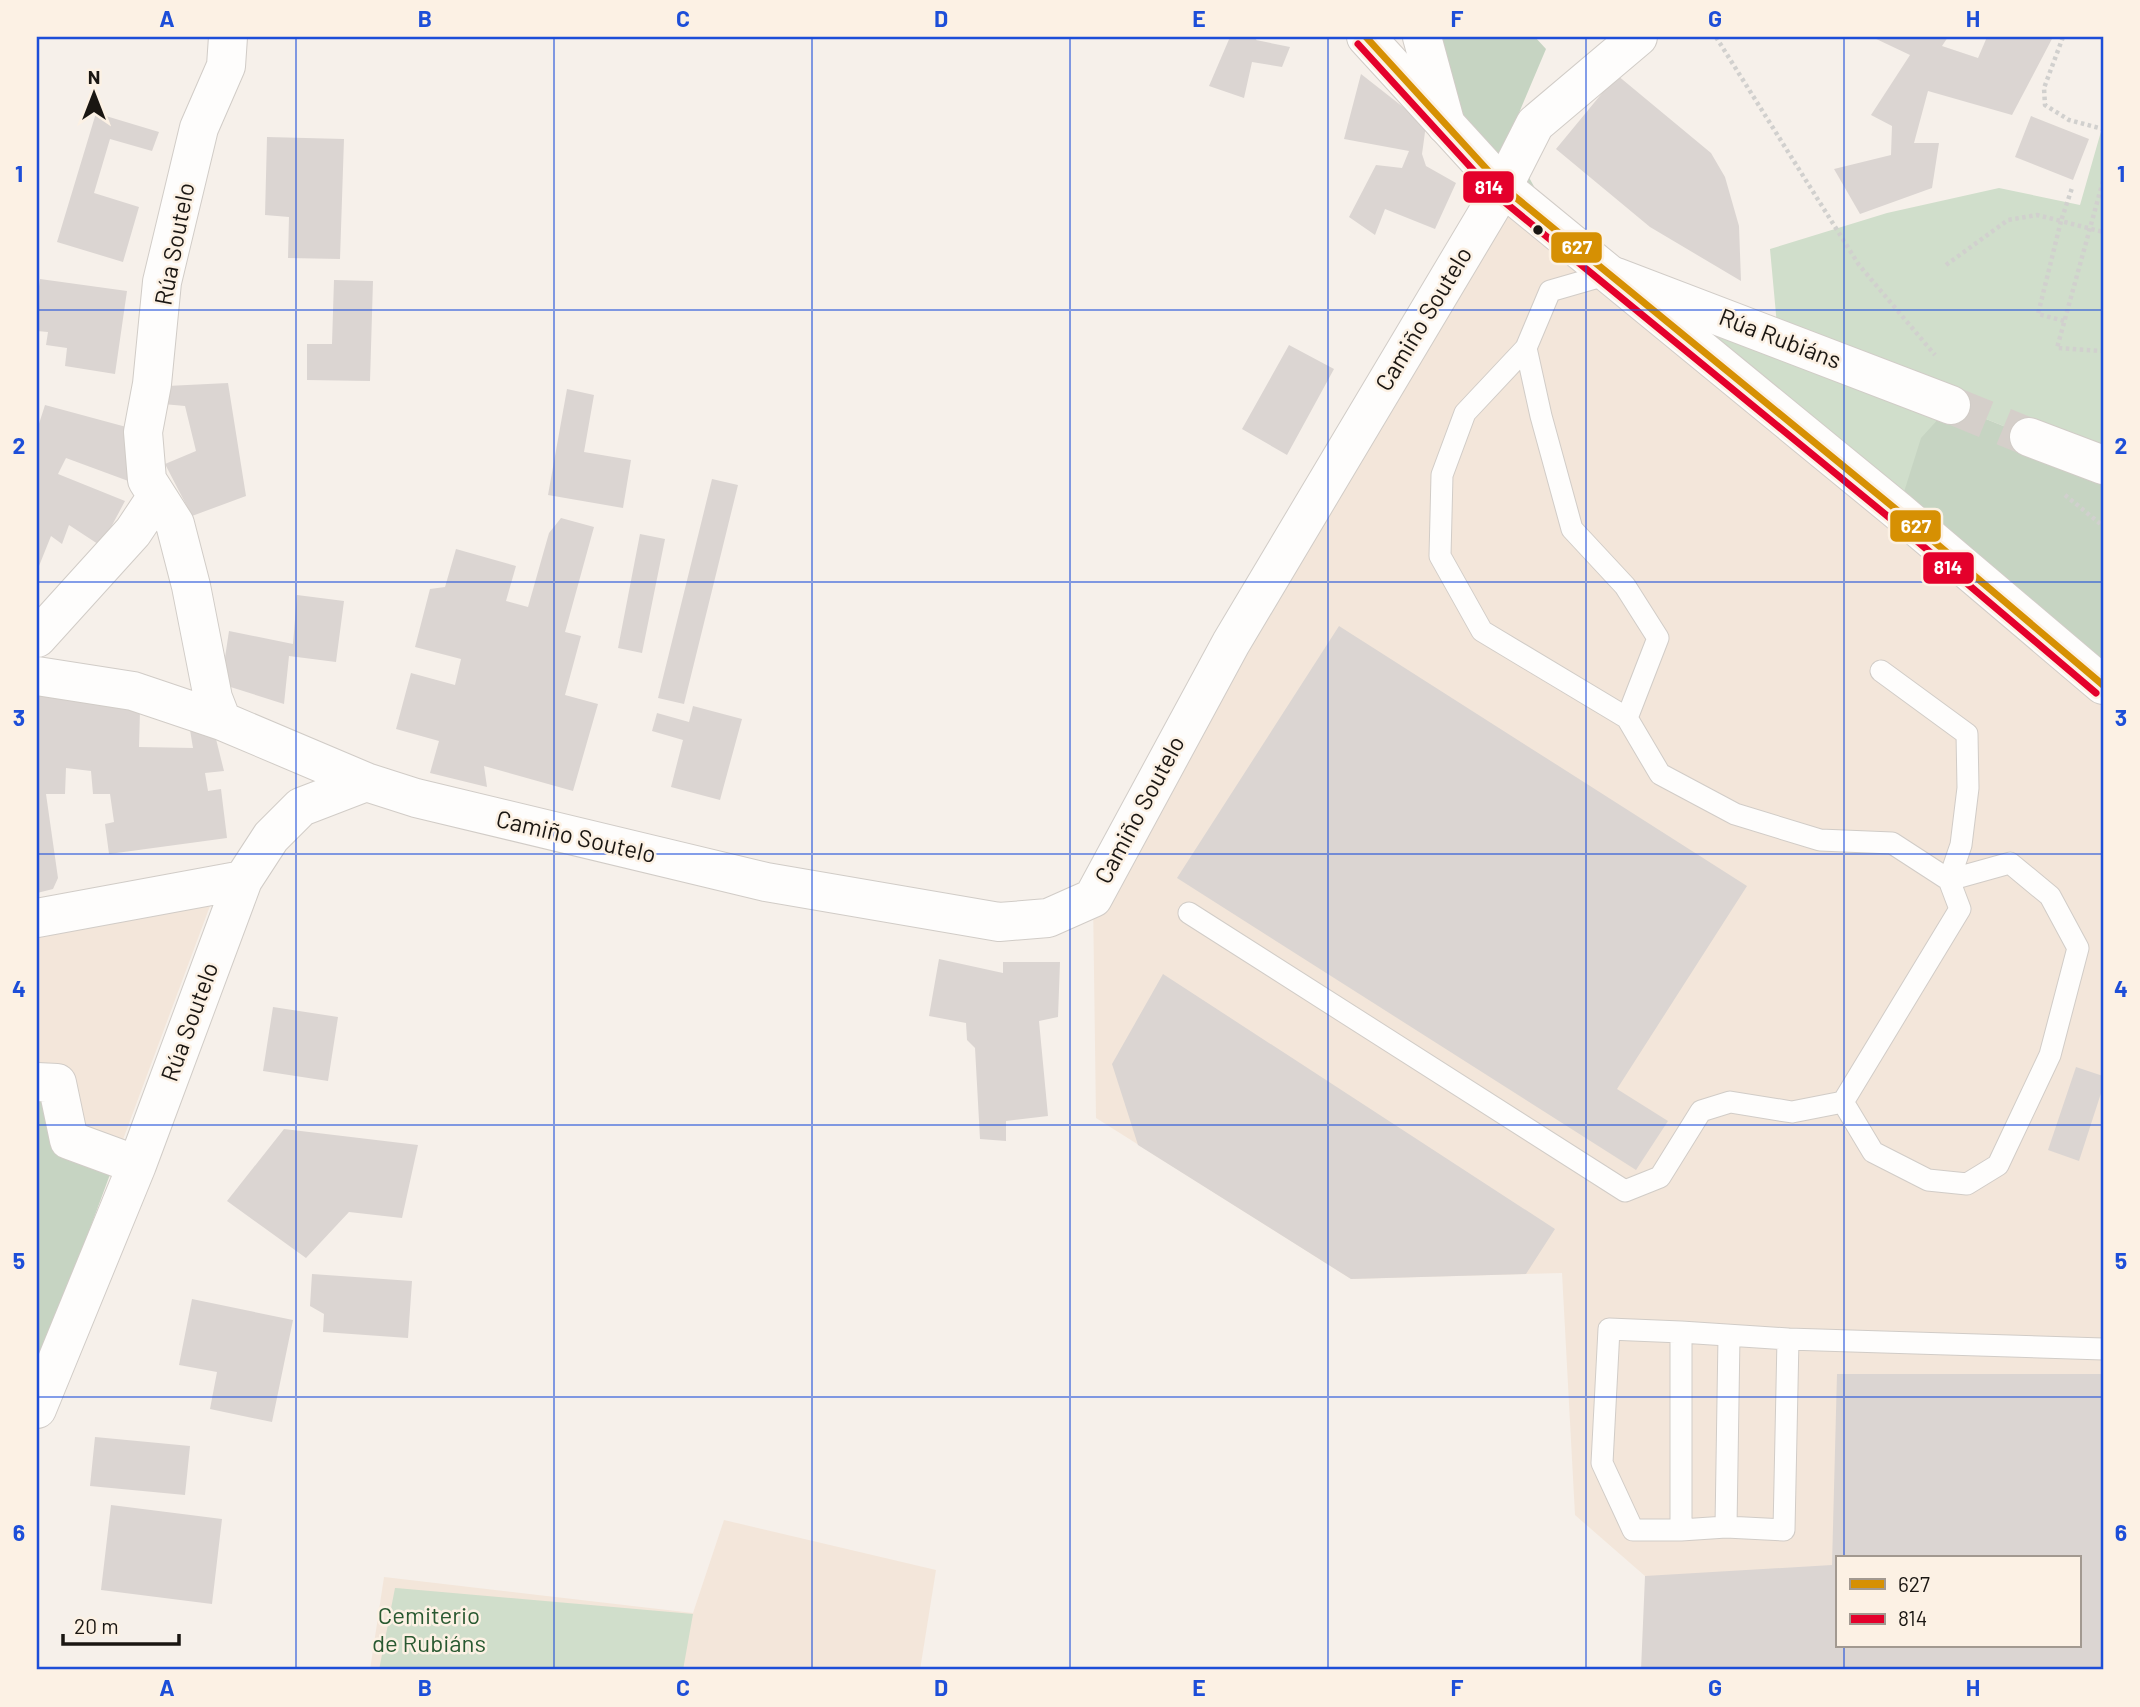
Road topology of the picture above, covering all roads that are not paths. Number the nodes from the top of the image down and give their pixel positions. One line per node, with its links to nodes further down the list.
1 (228, 37): 12 (street, Rúa Soutelo)
2 (1366, 37): 5 (street)
3 (1422, 37): 5 (street)
4 (1638, 37): 6 (street)
5 (1446, 125): 6 (street)
6 (1503, 187): 7 (street); 19 (street, Camiño Soutelo)
7 (1609, 274): 8 (lane); 9 (street, Rúa Rubiáns); 16 (street)
8 (1526, 348): 17 (lane); 17 (lane)
9 (1951, 405)
10 (2029, 437): 11 (street)
11 (2103, 465)
12 (157, 496): 13 (street); 18 (street, Rúa Soutelo)
13 (37, 638)
14 (1881, 671): 21 (lane)
15 (37, 676): 18 (street)
16 (2103, 685)
17 (1627, 718): 21 (lane)
18 (222, 721): 19 (street)
19 (366, 782): 20 (street, Rúa Soutelo)
20 (243, 880): 23 (street); 26 (street, Rúa Soutelo)
21 (1949, 880): 25 (lane); 25 (lane)
22 (1189, 913): 25 (lane)
23 (37, 918)
24 (37, 1082): 26 (street)
25 (1843, 1102)
26 (137, 1165): 31 (street, Rúa Soutelo)
27 (1681, 1332): 28 (lane); 33 (lane); 33 (lane)
28 (1729, 1336): 29 (lane); 32 (lane)
29 (1788, 1339): 30 (lane); 32 (lane)
30 (2103, 1349)
31 (37, 1409)
32 (1726, 1527): 33 (lane)
33 (1681, 1530)

